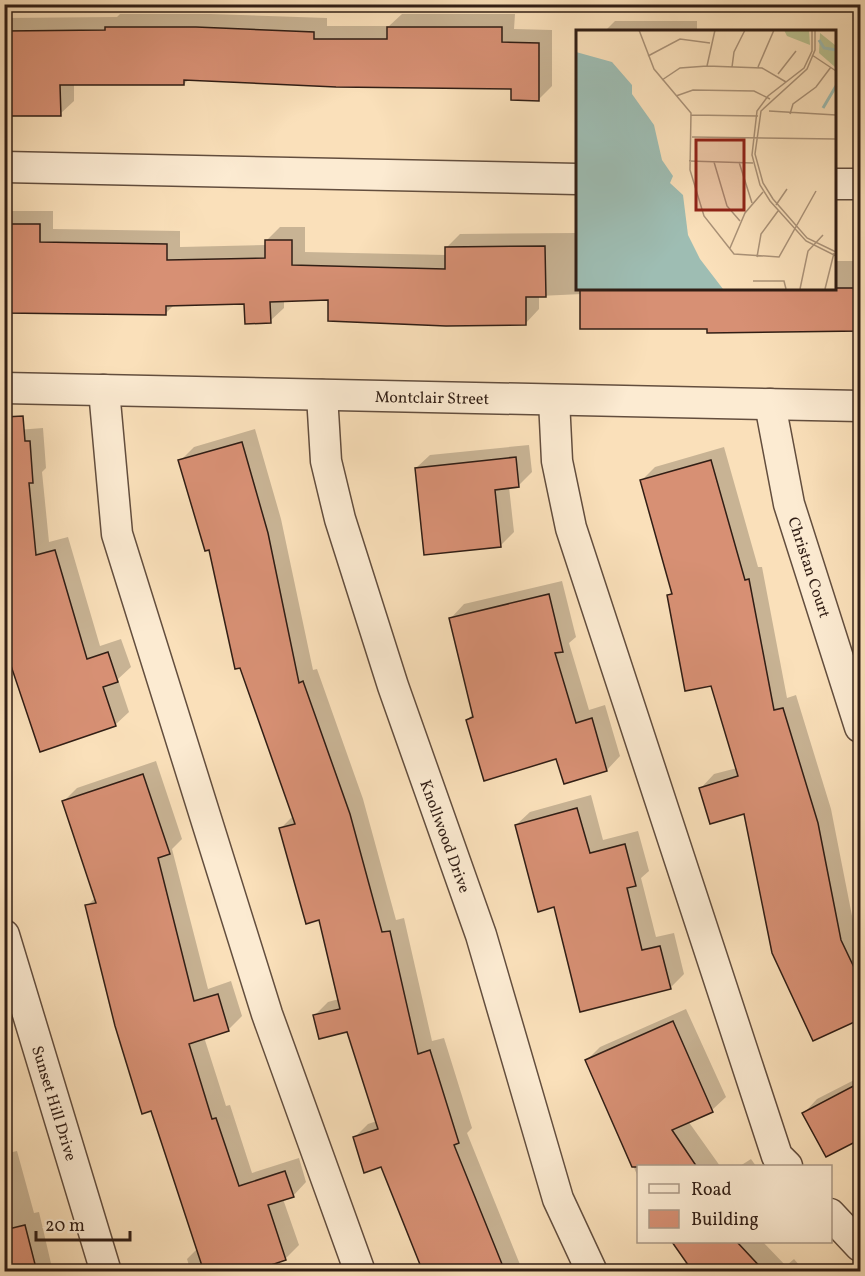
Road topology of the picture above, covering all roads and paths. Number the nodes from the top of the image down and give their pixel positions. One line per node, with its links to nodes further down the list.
1 (4, 167): 2 (street)
2 (576, 178)
3 (835, 184): 4 (street)
4 (861, 184)
5 (4, 388): 6 (street, Montclair Street)
6 (104, 390): 7 (street, Montclair Street); 17 (street)
7 (322, 395): 8 (street, Montclair Street); 18 (street, Knollwood Drive)
8 (554, 400): 9 (street, Montclair Street); 13 (street)
9 (770, 404): 10 (street, Montclair Street); 11 (street, Christan Court)
10 (861, 406)
11 (861, 728)
12 (4, 935): 16 (street, Sunset Hill Drive)
13 (785, 1165)
14 (832, 1215): 15 (street)
15 (861, 1246)
16 (106, 1272)
17 (360, 1272)
18 (592, 1272)

